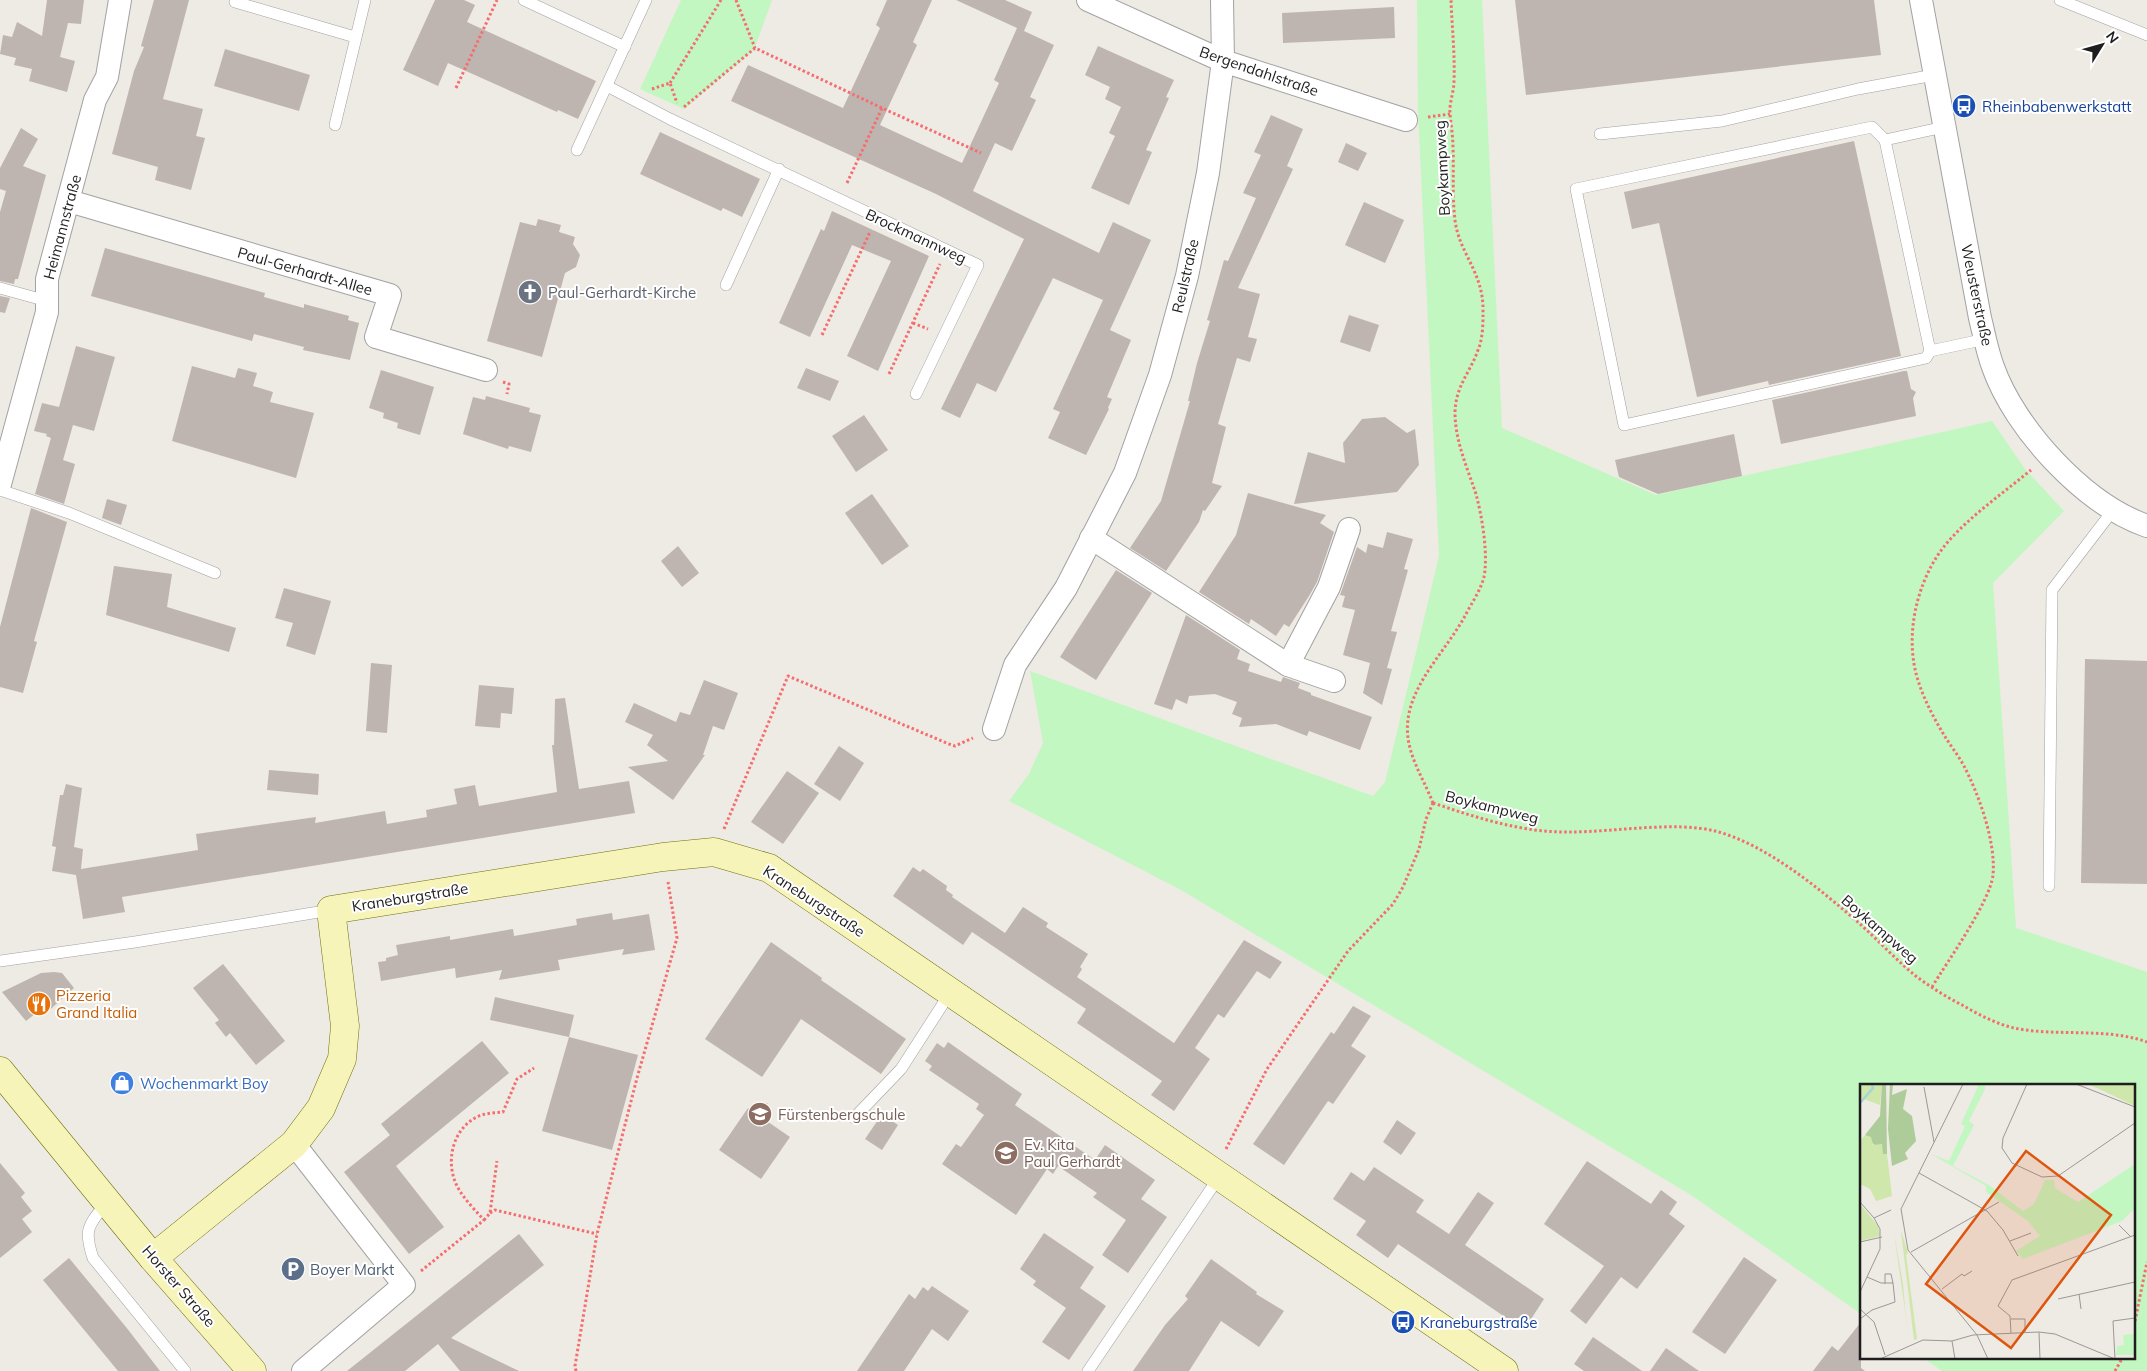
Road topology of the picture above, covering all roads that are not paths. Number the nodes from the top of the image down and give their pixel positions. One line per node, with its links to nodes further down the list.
1 (120, 0): 23 (street, Heimannstraße)
2 (365, 0): 11 (lane)
3 (524, 0): 12 (lane)
4 (646, 0): 12 (lane)
5 (1088, 0): 13 (street, Bergendahlstraße)
6 (1222, 0): 13 (street, Reulstraße)
7 (1921, 0): 14 (street, Weusterstraße)
8 (2060, 0): 10 (lane)
9 (235, 2): 11 (lane)
10 (2147, 35)
11 (355, 37): 17 (lane)
12 (625, 47): 15 (lane)
13 (1223, 61): 16 (street, Bergendahlstraße); 36 (street, Reulstraße)
14 (1934, 75): 18 (street, Weusterstraße); 19 (lane)
15 (607, 86): 21 (lane); 22 (lane, Brockmannweg)
16 (1406, 120)
17 (335, 125)
18 (1944, 127): 20 (lane); 27 (street, Weusterstraße)
19 (1600, 134)
20 (1885, 140): 28 (lane); 28 (lane)
21 (578, 150)
22 (779, 169): 24 (lane); 30 (lane, Brockmannweg)
23 (69, 200): 26 (street, Heimannstraße); 29 (street, Paul-Gerhardt-Allee)
24 (726, 285)
25 (0, 288): 26 (lane)
26 (47, 301): 31 (street, Heimannstraße)
27 (1986, 339): 28 (lane); 33 (street, Weusterstraße)
28 (1930, 351)
29 (486, 370)
30 (916, 394)
31 (0, 484)
32 (0, 490): 37 (lane)
33 (2114, 509): 34 (street, Weusterstraße); 41 (lane)
34 (2147, 526)
35 (1349, 529): 38 (street)
36 (1091, 538): 38 (street); 40 (street, Reulstraße)
37 (215, 573)
38 (1288, 665): 39 (street)
39 (1334, 681)
40 (994, 729)
41 (2049, 886)
42 (330, 910): 43 (lane, Kraneburgstraße); 44 (street, Kraneburgstraße); 47 (street)
43 (0, 961)
44 (950, 993): 46 (lane); 48 (street, Kraneburgstraße)
45 (0, 1071): 49 (street, Horster Straße)
46 (854, 1118)
47 (294, 1144): 50 (street); 53 (street)
48 (1219, 1177): 54 (lane); 55 (street, Kraneburgstraße)
49 (108, 1200): 50 (street, Horster Straße); 51 (lane)
50 (154, 1258): 52 (street, Horster Straße)
51 (185, 1371)
52 (252, 1371)
53 (303, 1371)
54 (1088, 1371)
55 (1504, 1371)

